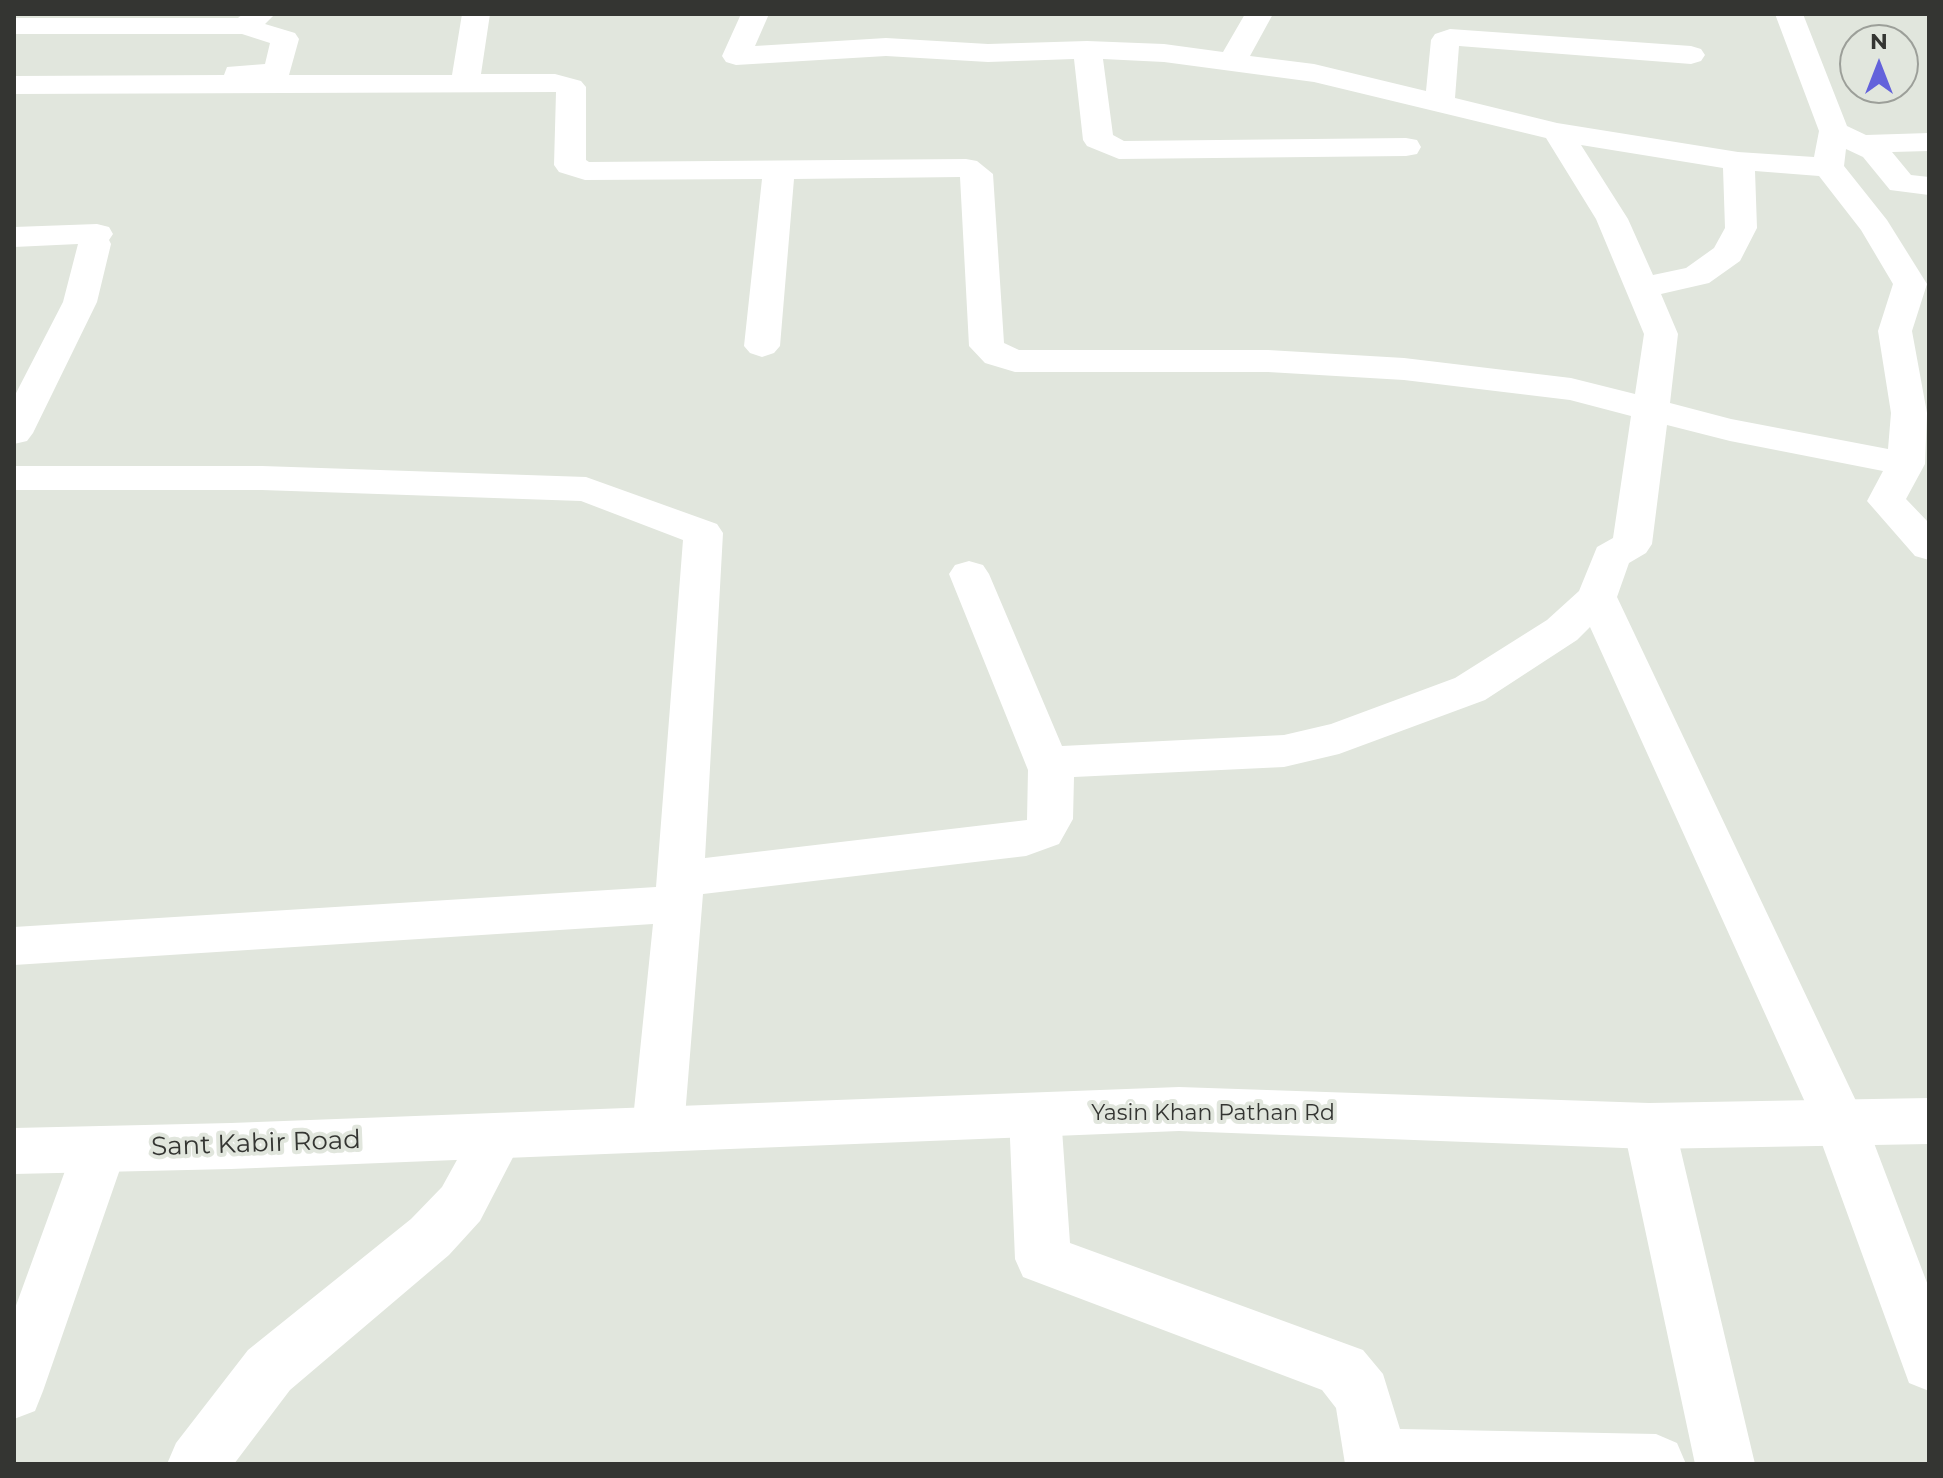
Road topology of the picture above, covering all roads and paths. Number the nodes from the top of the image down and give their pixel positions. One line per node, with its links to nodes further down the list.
1 (476, 14): 11 (street)
2 (755, 14): 7 (street)
3 (1259, 14): 9 (street)
4 (1789, 14): 14 (street)
5 (253, 20): 6 (street); 10 (street)
6 (14, 26)
7 (1087, 50): 9 (street); 18 (street)
8 (1691, 55): 13 (street)
9 (1232, 62): 13 (street)
10 (14, 76)
11 (465, 84): 12 (street); 21 (street)
12 (14, 85)
13 (1440, 104): 15 (street)
14 (1834, 131): 17 (street); 20 (street)
15 (1557, 132): 19 (street); 24 (street)
16 (1929, 142): 17 (street)
17 (1865, 144): 22 (street)
18 (1406, 147)
19 (1738, 161): 20 (street); 24 (street)
20 (1828, 167): 28 (street)
21 (779, 170): 25 (street); 26 (street)
22 (1929, 186)
23 (14, 237): 27 (street)
24 (1641, 288): 26 (street)
25 (762, 346)
26 (1648, 409): 28 (street); 32 (street)
27 (14, 433)
28 (1906, 464): 30 (street)
29 (14, 478): 34 (street)
30 (1929, 547)
31 (969, 574): 33 (street)
32 (1597, 597): 33 (street); 38 (street)
33 (1050, 770): 34 (street)
34 (679, 892): 35 (street); 40 (street)
35 (14, 946)
36 (1035, 1115): 39 (street, Yasin Khan Pathan Rd); 40 (street, Yasin Khan Pathan Rd); 46 (street)
37 (1929, 1121): 38 (street, Yasin Khan Pathan Rd)
38 (1840, 1122): 39 (street, Yasin Khan Pathan Rd); 44 (street)
39 (1649, 1126): 49 (street)
40 (658, 1129): 41 (street, Yasin Khan Pathan Rd)
41 (498, 1136): 42 (street, Sant Kabir Road); 47 (street)
42 (100, 1149): 43 (street, Sant Kabir Road); 45 (street)
43 (14, 1151)
44 (1929, 1364)
45 (14, 1391)
46 (1375, 1461): 48 (street)
47 (197, 1464)
48 (1656, 1464)
49 (1725, 1464)

